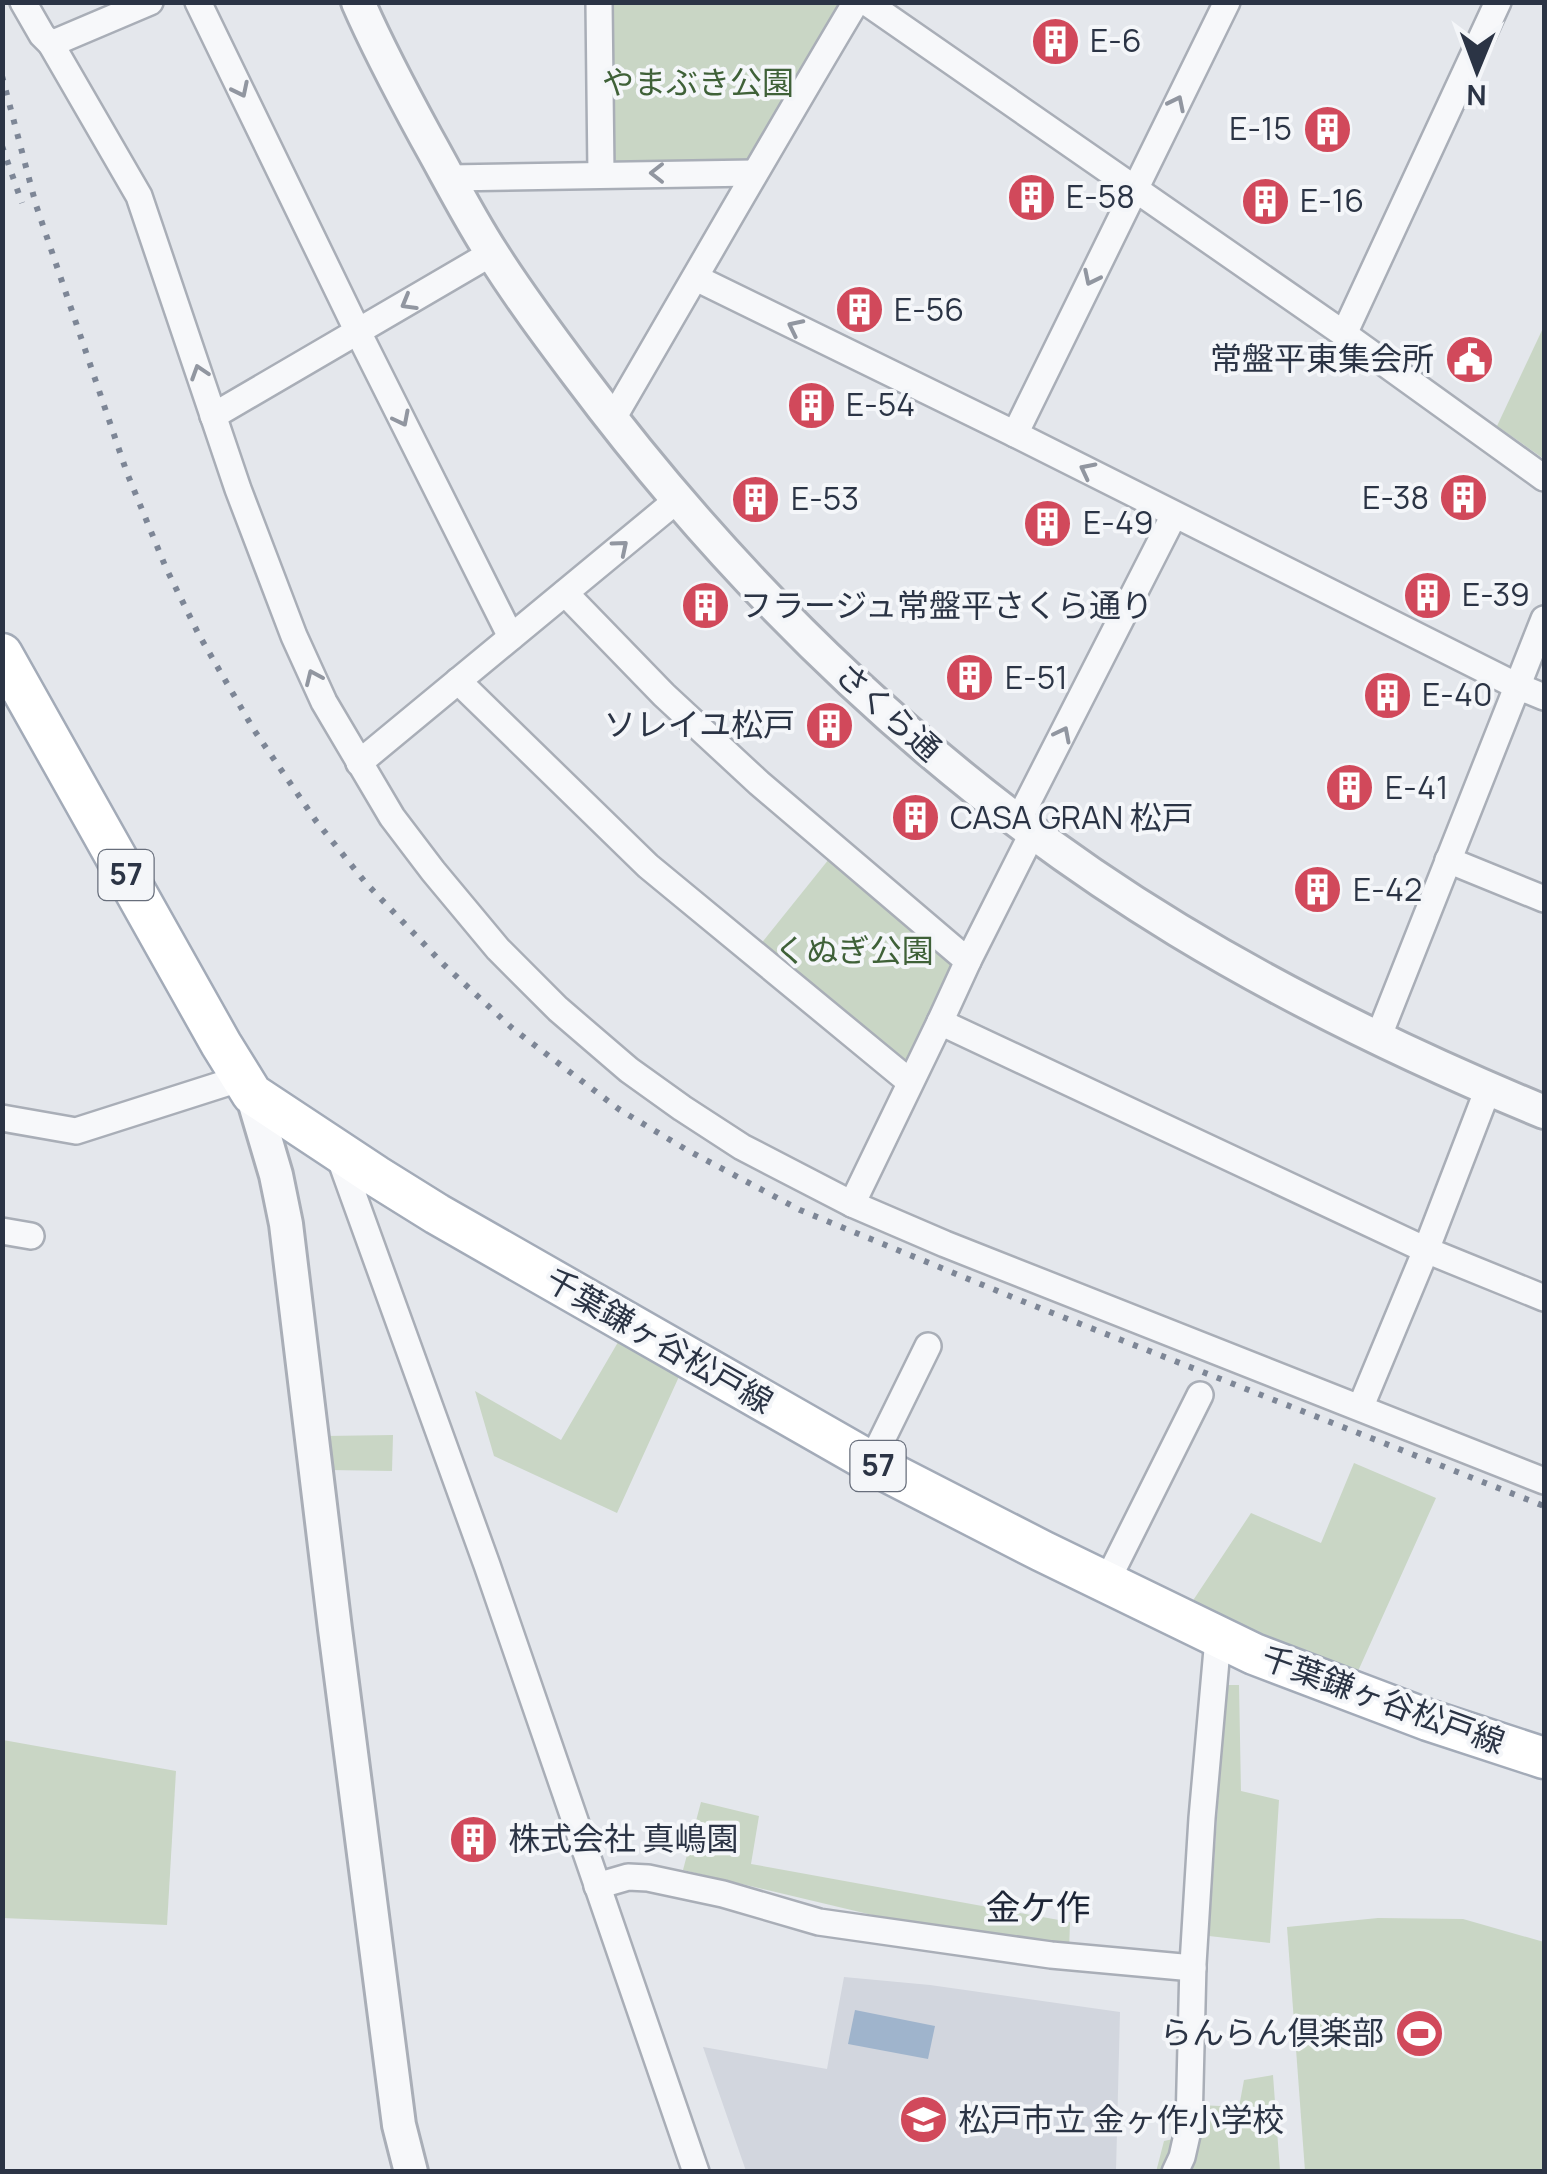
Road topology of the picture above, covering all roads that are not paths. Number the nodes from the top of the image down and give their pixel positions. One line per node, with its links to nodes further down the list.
1 (23, 2): 10 (street)
2 (150, 2): 10 (street)
3 (198, 2): 17 (street, one-way to 17)
4 (358, 2): 13 (street, さくら通)
5 (599, 2): 12 (street)
6 (856, 2): 11 (street)
7 (866, 2): 14 (street)
8 (1227, 2): 14 (street, one-way to 8)
9 (1498, 2): 18 (street)
10 (51, 44): 19 (street, one-way to 10)
11 (754, 173): 12 (street, one-way to 12); 16 (street)
12 (600, 174): 13 (street)
13 (449, 178): 15 (street, さくら通)
14 (1134, 190): 18 (street); 21 (street, one-way to 21)
15 (492, 253): 17 (street, one-way to 17); 20 (street, さくら通)
16 (696, 278): 20 (street); 21 (street, one-way to 16)
17 (358, 332): 19 (street); 27 (street, one-way to 27)
18 (1344, 334): 22 (street)
19 (214, 416): 32 (street, one-way to 19)
20 (612, 420): 23 (street, さくら通)
21 (1015, 434): 24 (street, one-way to 21)
22 (1544, 478)
23 (677, 500): 25 (street, one-way to 23); 33 (street, さくら通)
24 (1174, 515): 30 (street); 33 (street, one-way to 24)
25 (565, 593): 27 (street); 36 (street)
26 (1544, 619): 30 (street)
27 (511, 637): 29 (street)
28 (2, 654): 40 (main road, 千葉鎌ヶ谷松戸線 / 57)
29 (458, 681): 32 (street); 39 (street)
30 (1517, 686): 31 (street); 34 (street)
31 (1544, 697)
32 (359, 762): 45 (street)
33 (1026, 826): 36 (street); 38 (street, さくら通)
34 (1448, 860): 35 (street); 38 (street)
35 (1544, 899)
36 (968, 961): 37 (street)
37 (940, 1022): 39 (street); 48 (street)
38 (1378, 1038): 41 (street, さくら通)
39 (910, 1082): 45 (street)
40 (247, 1086): 43 (street); 44 (main road, 千葉鎌ヶ谷松戸線 / 57); 60 (street)
41 (1488, 1089): 42 (street, さくら通); 48 (street)
42 (1544, 1112)
43 (2, 1118)
44 (337, 1150): 53 (main road, 千葉鎌ヶ谷松戸線 / 57); 58 (street)
45 (852, 1204): 52 (street)
46 (2, 1232): 47 (street)
47 (31, 1236)
48 (1426, 1250): 49 (street); 52 (street)
49 (1544, 1298)
50 (928, 1346): 53 (street)
51 (1200, 1395): 55 (street)
52 (1361, 1406): 54 (street)
53 (871, 1462): 55 (main road, 千葉鎌ヶ谷松戸線 / 57)
54 (1544, 1481)
55 (1106, 1583): 56 (main road, 千葉鎌ヶ谷松戸線 / 57)
56 (1218, 1638): 57 (main road, 千葉鎌ヶ谷松戸線 / 57); 59 (street)
57 (1544, 1758)
58 (597, 1886): 59 (street); 61 (street)
59 (1193, 1968): 62 (street)
60 (411, 2172)
61 (696, 2172)
62 (1175, 2172)

